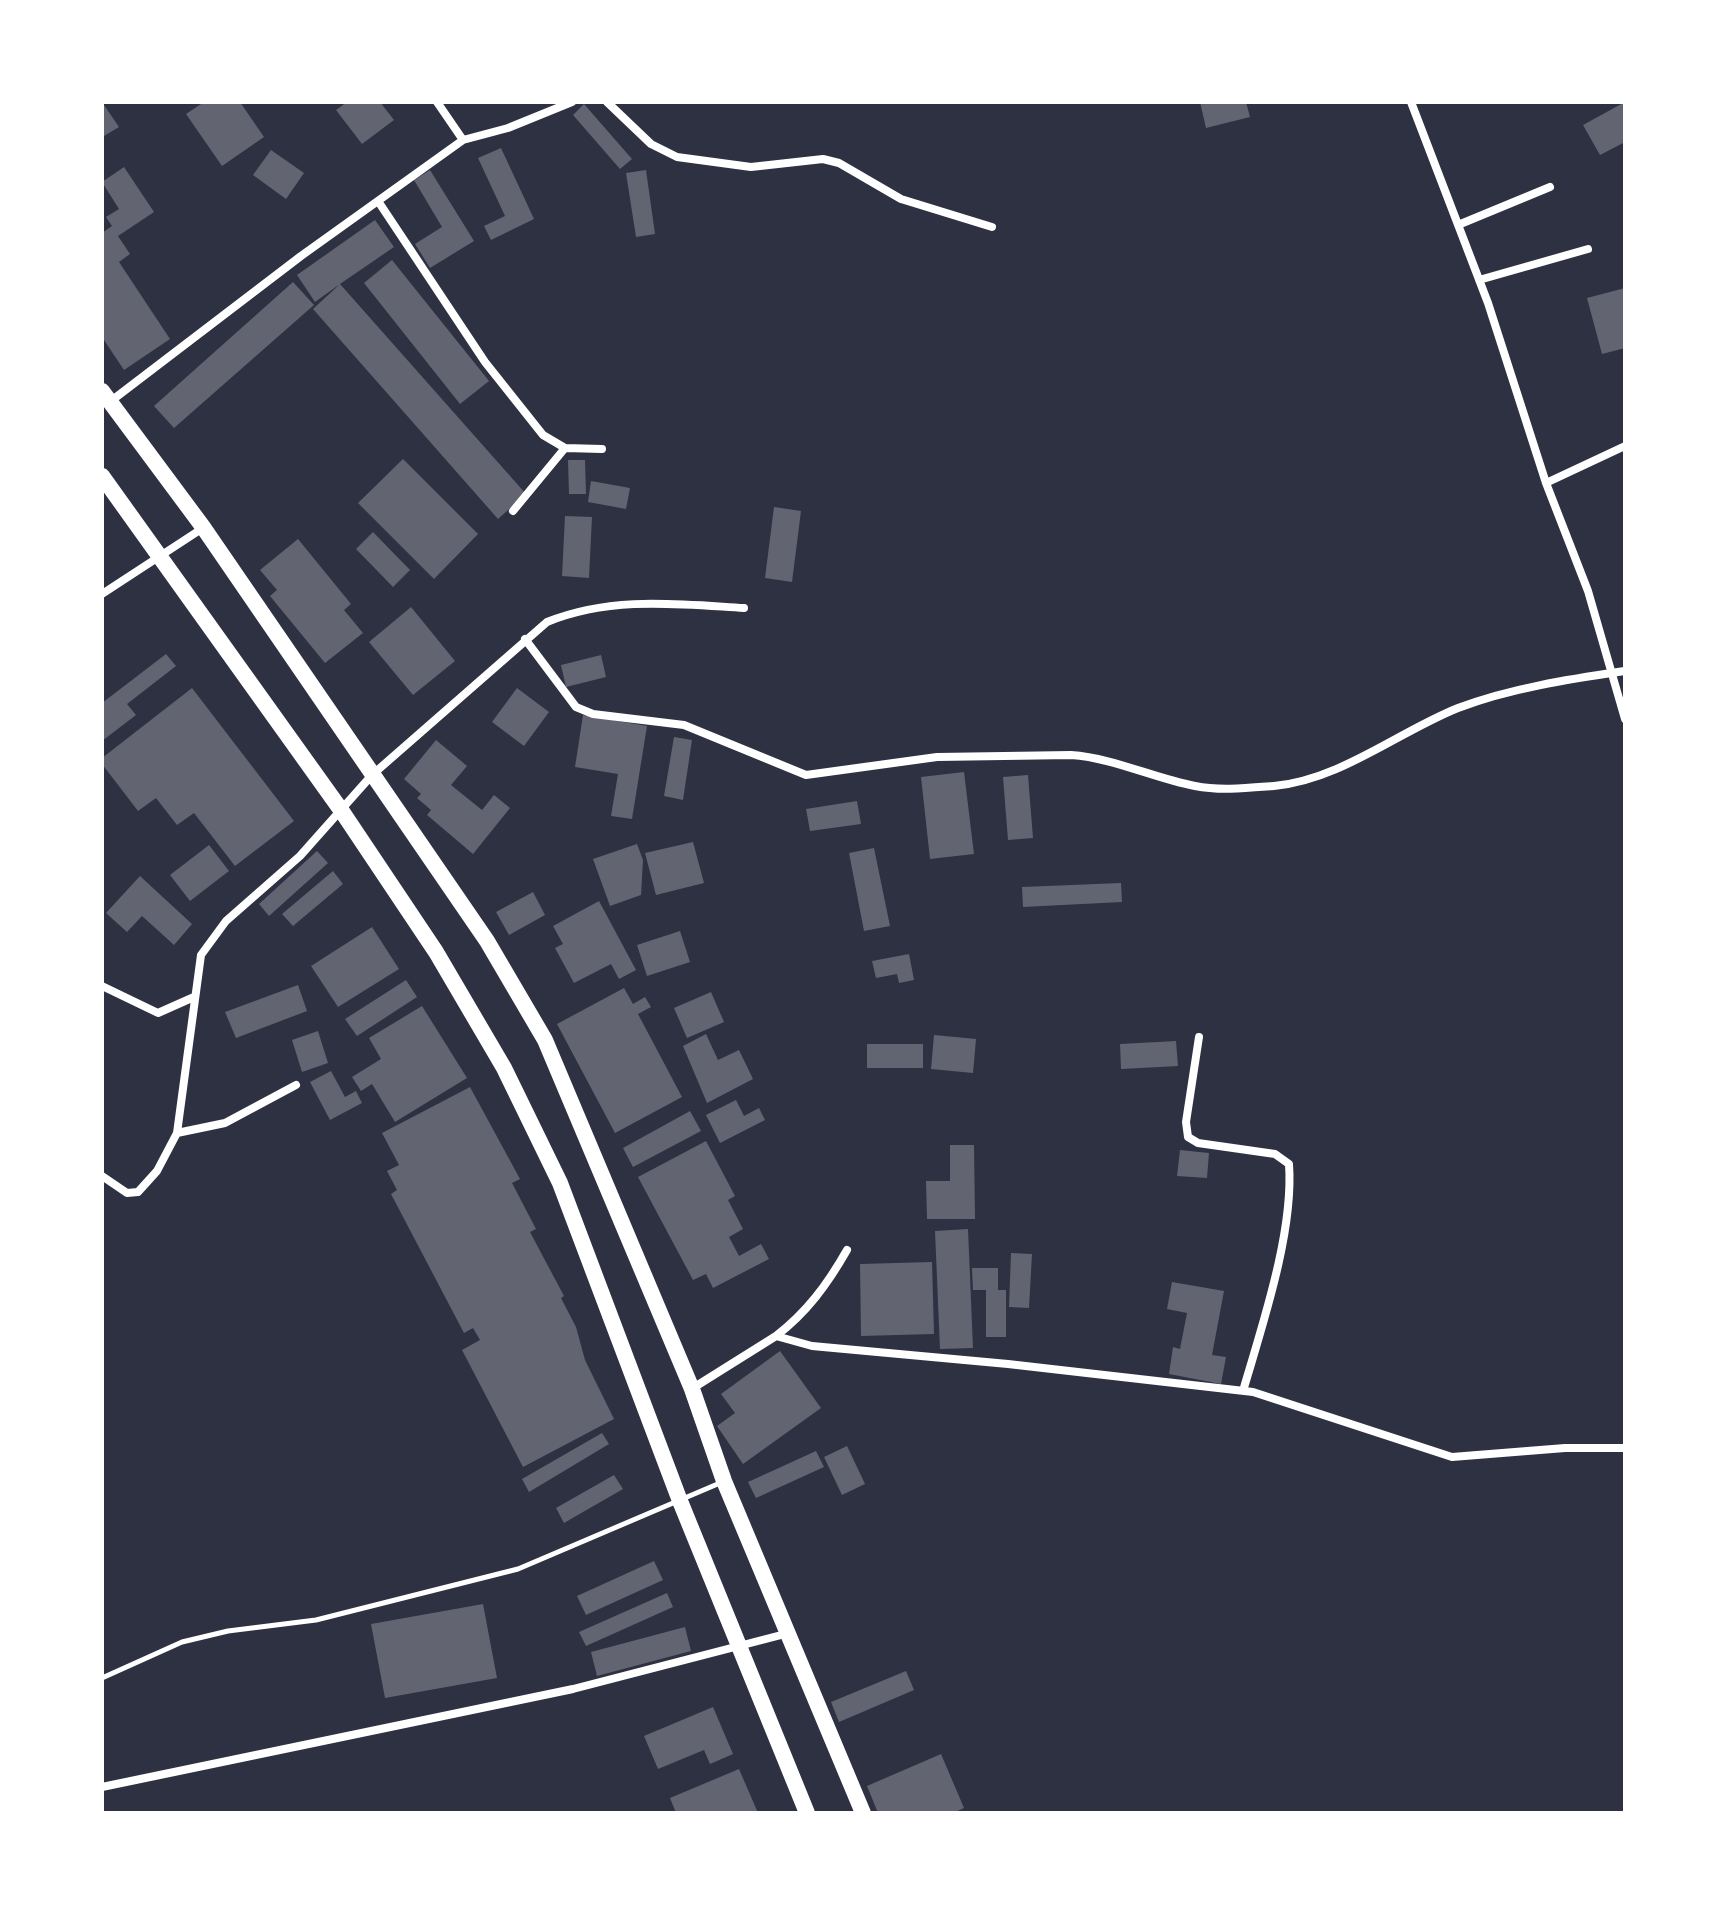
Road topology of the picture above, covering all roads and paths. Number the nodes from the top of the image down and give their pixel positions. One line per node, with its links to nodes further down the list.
1 (437, 102): 5 (street)
2 (572, 102): 5 (street)
3 (607, 102): 9 (street)
4 (1411, 102): 8 (street)
5 (463, 140): 7 (street)
6 (1550, 187): 8 (street)
7 (378, 201): 12 (street); 14 (street)
8 (1458, 225): 11 (street)
9 (992, 227)
10 (1588, 249): 11 (street)
11 (1479, 280): 17 (street)
12 (106, 396): 19 (main road)
13 (1625, 446): 17 (street)
14 (565, 448): 15 (street); 18 (street)
15 (602, 449)
16 (102, 476): 20 (main road)
17 (1546, 483): 25 (street)
18 (513, 511)
19 (203, 527): 20 (street); 27 (main road)
20 (160, 556): 21 (street); 28 (main road)
21 (102, 594)
22 (744, 608): 23 (street)
23 (525, 639): 25 (street); 27 (street)
24 (1625, 671): 25 (street)
25 (1613, 673): 26 (street)
26 (1625, 719)
27 (372, 775): 28 (street); 37 (main road)
28 (341, 810): 30 (street); 41 (main road)
29 (102, 986): 30 (street)
30 (194, 997): 33 (street)
31 (1199, 1037): 38 (street)
32 (296, 1085): 33 (street)
33 (177, 1133): 34 (street)
34 (102, 1176)
35 (847, 1250): 36 (street)
36 (776, 1336): 37 (street); 38 (street)
37 (692, 1389): 40 (main road)
38 (1243, 1391): 39 (street)
39 (1625, 1448)
40 (724, 1481): 41 (lane); 42 (main road)
41 (680, 1501): 43 (main road); 44 (lane)
42 (790, 1633): 43 (street); 47 (main road)
43 (740, 1645): 45 (street); 46 (main road)
44 (102, 1678)
45 (102, 1787)
46 (807, 1813)
47 (863, 1813)

